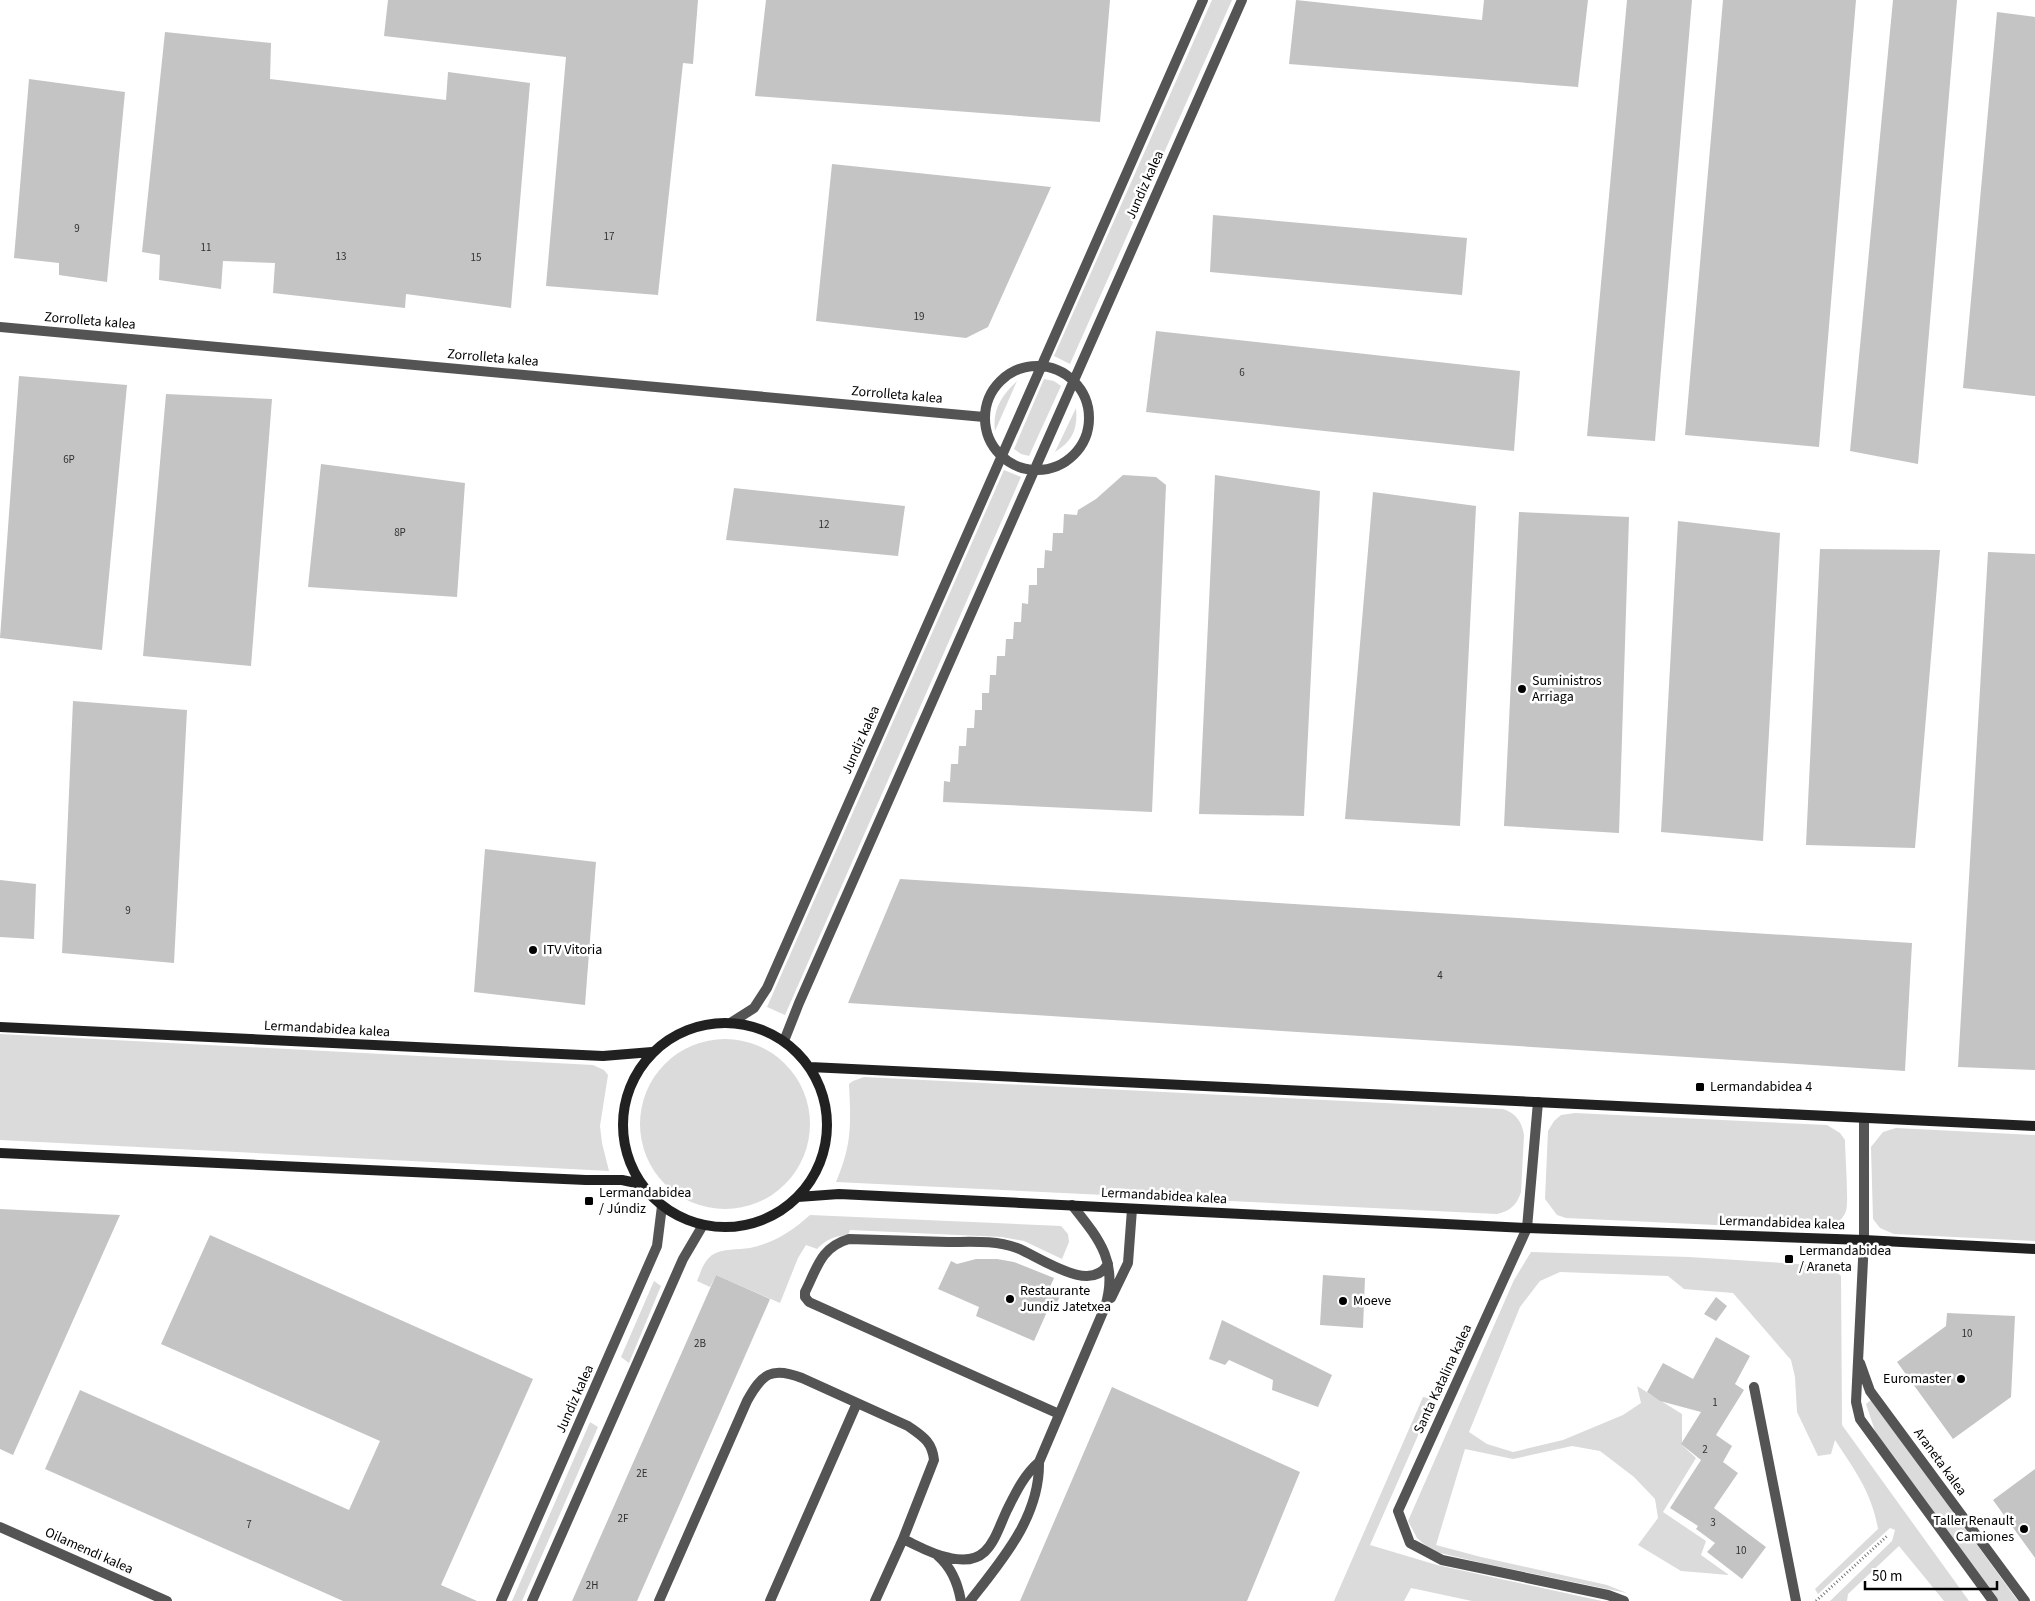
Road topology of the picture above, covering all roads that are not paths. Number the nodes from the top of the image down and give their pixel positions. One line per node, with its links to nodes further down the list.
1 (1203, 0): 4 (street, Jundiz kalea)
2 (1242, 0): 5 (street, Jundiz kalea)
3 (0, 326): 6 (street, Zorrolleta kalea)
4 (1041, 366): 5 (street); 6 (street); 7 (street, Jundiz kalea)
5 (1074, 380): 8 (street, Jundiz kalea); 8 (street)
6 (984, 417): 7 (street)
7 (1000, 457): 8 (street); 9 (street, Jundiz kalea)
8 (1034, 471): 11 (street, Jundiz kalea)
9 (732, 1022): 11 (street); 12 (street)
10 (0, 1027): 12 (street, Lermandabidea kalea)
11 (784, 1042): 13 (street)
12 (652, 1052): 18 (street)
13 (810, 1067): 14 (street); 19 (street)
14 (1538, 1102): 15 (street); 24 (street)
15 (1864, 1118): 16 (street); 25 (street, Araneta kalea)
16 (2035, 1126)
17 (0, 1153): 18 (street)
18 (641, 1184): 20 (street)
19 (798, 1197): 21 (street, Lermandabidea kalea); 23 (street)
20 (662, 1206): 23 (street); 38 (street, Jundiz kalea)
21 (1072, 1206): 22 (street, Lermandabidea kalea); 27 (street)
22 (1132, 1208): 24 (street, Lermandabidea kalea); 28 (street)
23 (703, 1225): 39 (street)
24 (1528, 1228): 25 (street, Lermandabidea kalea); 45 (street, Santa Katalina kalea)
25 (1864, 1240): 26 (street, Lermandabidea kalea); 29 (street, Araneta kalea)
26 (2035, 1249)
27 (1108, 1264): 28 (street); 32 (street)
28 (1105, 1307): 32 (street)
29 (1858, 1360): 47 (street, Araneta kalea); 48 (street, Araneta kalea)
30 (1754, 1387): 46 (street)
31 (857, 1403): 35 (street); 40 (street); 41 (street)
32 (1060, 1414): 33 (street)
33 (1039, 1462): 36 (street); 44 (street)
34 (0, 1527): 37 (street, Oilamendi kalea)
35 (903, 1539): 36 (street); 42 (street)
36 (935, 1554): 43 (street)
37 (167, 1601)
38 (501, 1601)
39 (532, 1601)
40 (659, 1601)
41 (770, 1601)
42 (875, 1601)
43 (960, 1601)
44 (970, 1601)
45 (1624, 1601)
46 (1796, 1601)
47 (1992, 1601)
48 (2025, 1601)

